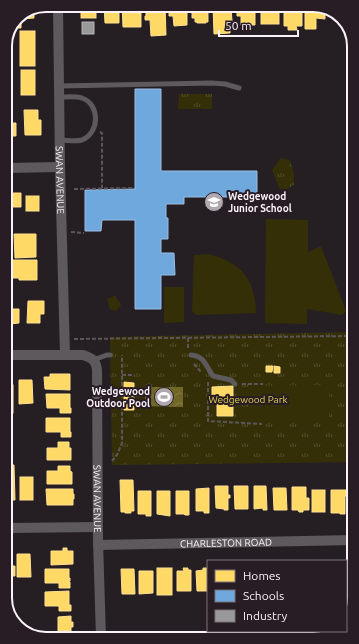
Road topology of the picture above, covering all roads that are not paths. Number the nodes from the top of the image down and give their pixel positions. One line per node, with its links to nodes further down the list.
1 (58, 12): 2 (street, SWAN AVENUE)
2 (59, 86): 3 (lane); 4 (street, SWAN AVENUE)
3 (239, 88)
4 (60, 97): 5 (street, SWAN AVENUE); 5 (lane)
5 (60, 140): 6 (street, SWAN AVENUE)
6 (60, 167): 7 (street); 9 (street, SWAN AVENUE)
7 (12, 168)
8 (12, 355): 9 (street)
9 (65, 355): 12 (street)
10 (110, 355): 12 (lane)
11 (191, 355): 13 (lane)
12 (93, 360): 14 (street, SWAN AVENUE)
13 (235, 384)
14 (98, 527): 15 (street); 17 (street, SWAN AVENUE)
15 (12, 528)
16 (347, 540): 17 (street, CHARLESTON ROAD)
17 (98, 545): 18 (street, SWAN AVENUE)
18 (101, 632)

